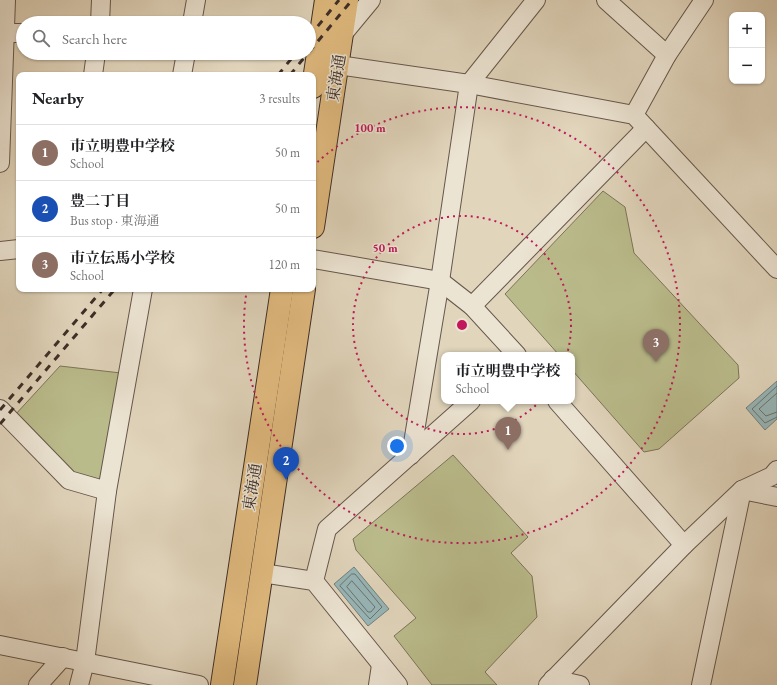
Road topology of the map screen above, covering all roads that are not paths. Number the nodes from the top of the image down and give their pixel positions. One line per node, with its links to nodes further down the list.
1 (6, 0): 12 (street)
2 (102, 0): 10 (street)
3 (196, 0): 11 (street)
4 (326, 0): 15 (main road, 東海通)
5 (348, 0): 14 (main road, 東海通)
6 (371, 0): 14 (street)
7 (536, 0): 24 (street)
8 (606, 0): 16 (street)
9 (704, 0): 16 (street)
10 (101, 16)
11 (193, 16)
12 (2, 33): 13 (street); 27 (street)
13 (16, 33)
14 (342, 35): 20 (main road, 東海通)
15 (316, 36)
16 (667, 55): 25 (street)
17 (95, 60): 21 (street)
18 (185, 60): 22 (street)
19 (314, 60): 23 (main road, 東海通)
20 (338, 65): 24 (street); 28 (main road, 東海通)
21 (93, 72)
22 (183, 72)
23 (314, 72)
24 (469, 84): 25 (street); 33 (street)
25 (634, 115): 26 (street)
26 (646, 128): 32 (street); 37 (street)
27 (0, 163)
28 (316, 208)
29 (16, 249): 30 (street)
30 (0, 251)
31 (316, 260): 33 (street)
32 (777, 269)
33 (440, 281): 37 (street); 42 (street)
34 (142, 292): 45 (street)
35 (282, 292): 58 (main road, 東海通)
36 (304, 292): 48 (main road, 東海通)
37 (472, 306): 38 (street)
38 (514, 352)
39 (468, 404): 42 (street)
40 (560, 404): 47 (street)
41 (0, 409): 45 (street)
42 (411, 455): 49 (street)
43 (777, 470): 44 (street)
44 (742, 490): 46 (street); 47 (street); 63 (street)
45 (106, 491): 52 (street)
46 (777, 497)
47 (684, 545): 54 (street)
48 (262, 573): 49 (street); 59 (main road, 東海通)
49 (314, 581): 53 (street)
50 (0, 646): 51 (street)
51 (63, 657): 52 (street); 55 (street)
52 (85, 662): 56 (street); 57 (street)
53 (381, 665): 60 (street); 61 (street)
54 (550, 682): 62 (street)
55 (38, 685)
56 (79, 685)
57 (199, 685)
58 (222, 685)
59 (245, 685)
60 (378, 685)
61 (398, 685)
62 (580, 685)
63 (701, 685)

